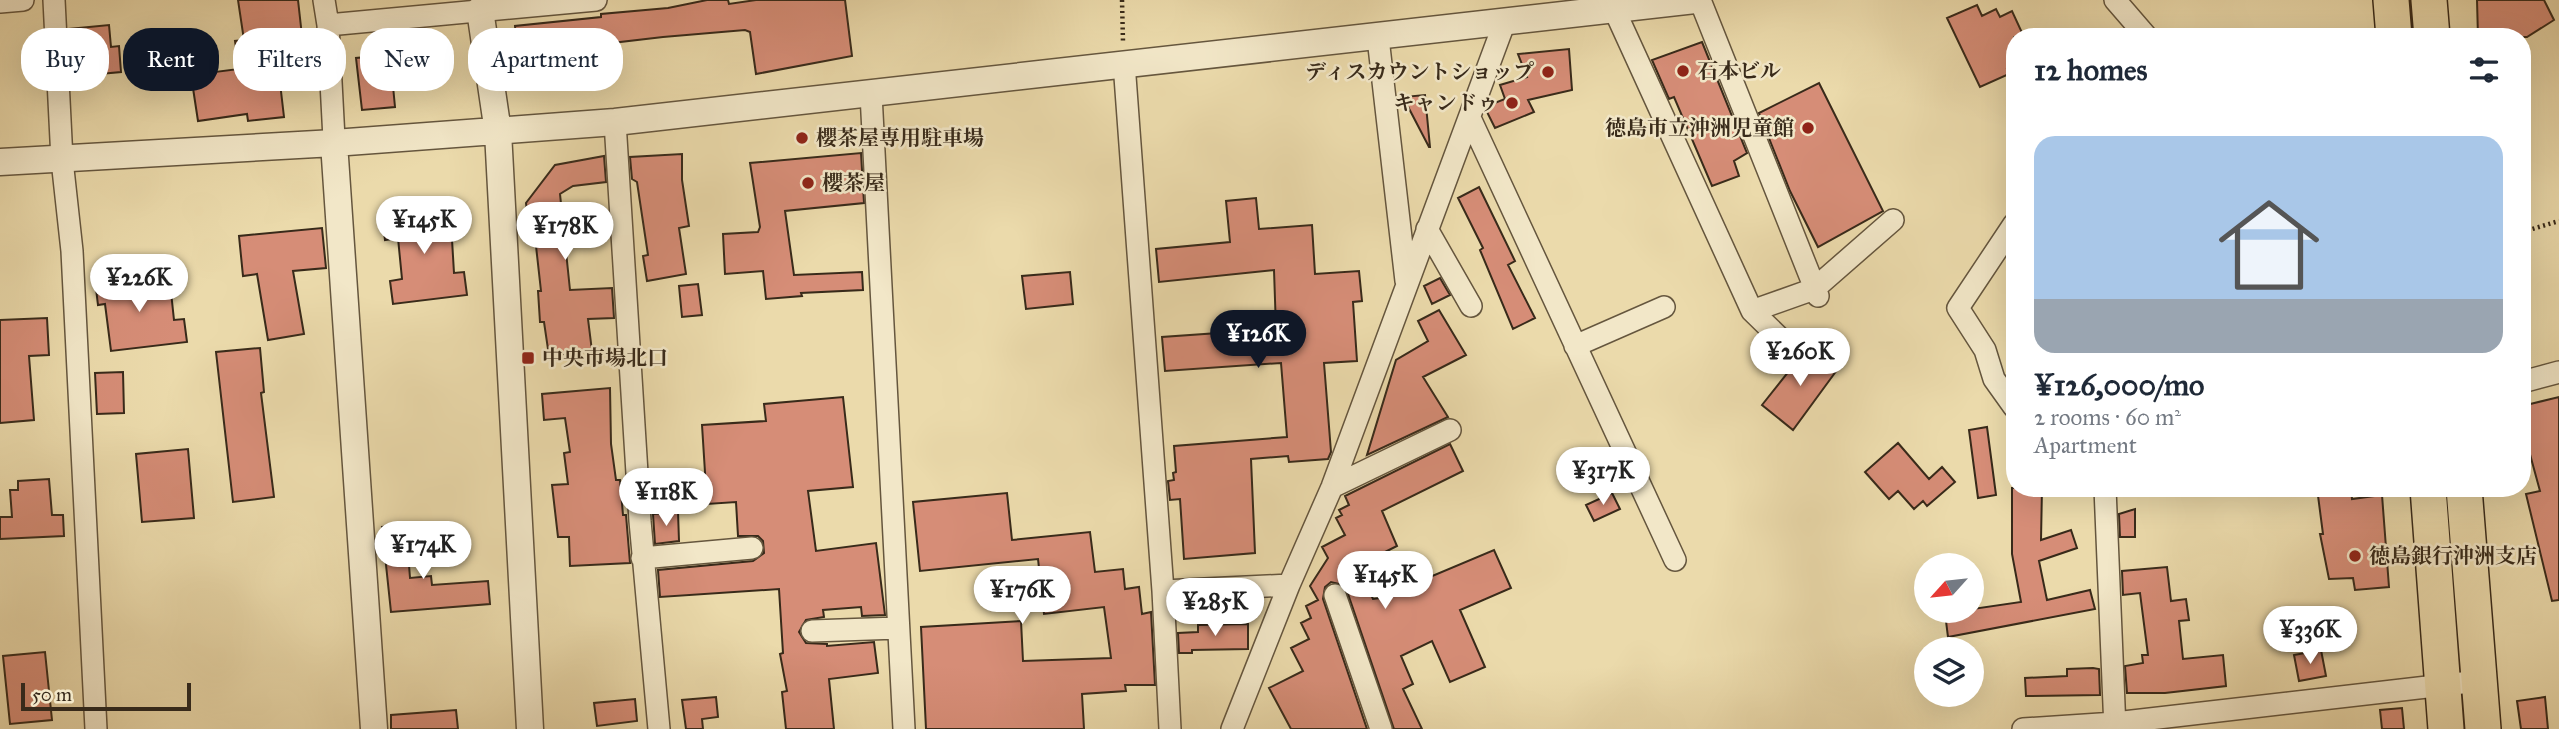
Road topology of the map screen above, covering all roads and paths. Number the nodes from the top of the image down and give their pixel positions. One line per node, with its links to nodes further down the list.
1 (23, 0): 10 (street)
2 (54, 0): 25 (street)
3 (324, 0): 14 (street)
4 (596, 0): 11 (street)
5 (1122, 0): 19 (path)
6 (1698, 0): 12 (street); 33 (street)
7 (2115, 0): 15 (street)
8 (2391, 0): 16 (main road)
9 (2429, 0): 17 (main road)
10 (0, 2)
11 (479, 5): 14 (street); 23 (street)
12 (1614, 9): 13 (street); 36 (street)
13 (1503, 11): 18 (street); 21 (street)
14 (328, 25): 24 (street)
15 (2139, 28)
16 (2393, 28)
17 (2431, 28)
18 (1378, 38): 19 (street); 32 (street)
19 (1124, 63): 20 (street); 51 (street)
20 (871, 94): 22 (street); 53 (street)
21 (1470, 118): 29 (street); 37 (street)
22 (615, 122): 23 (street); 48 (street)
23 (498, 132): 24 (street); 60 (street)
24 (334, 143): 25 (street); 59 (street)
25 (62, 160): 26 (street); 58 (street)
26 (0, 162)
27 (1893, 220): 33 (street)
28 (2559, 221): 30 (path)
29 (1427, 229): 32 (street); 34 (street)
30 (2531, 229)
31 (2006, 236): 41 (street)
32 (1406, 283): 43 (street)
33 (1816, 293): 36 (street)
34 (1471, 306)
35 (1664, 306): 37 (street)
36 (1752, 311): 38 (street)
37 (1575, 346): 49 (street)
38 (1789, 347)
39 (2559, 372): 40 (street)
40 (2531, 380)
41 (2006, 396)
42 (1450, 430): 43 (street)
43 (1332, 487): 50 (street)
44 (2105, 497): 57 (street)
45 (2429, 497): 56 (main road)
46 (2465, 497): 55 (main road)
47 (752, 548): 48 (street)
48 (642, 558): 61 (street)
49 (1675, 561)
50 (1289, 584): 51 (street); 64 (street)
51 (1163, 591): 63 (street)
52 (1335, 595): 65 (street)
53 (898, 628): 54 (street); 62 (street)
54 (813, 631)
55 (2479, 681): 56 (street); 68 (main road)
56 (2443, 686): 57 (street); 67 (main road)
57 (2115, 726): 66 (street)
58 (96, 729)
59 (374, 729)
60 (530, 729)
61 (659, 729)
62 (904, 729)
63 (1170, 729)
64 (1232, 729)
65 (1381, 729)
66 (2023, 729)
67 (2446, 729)
68 (2483, 729)

